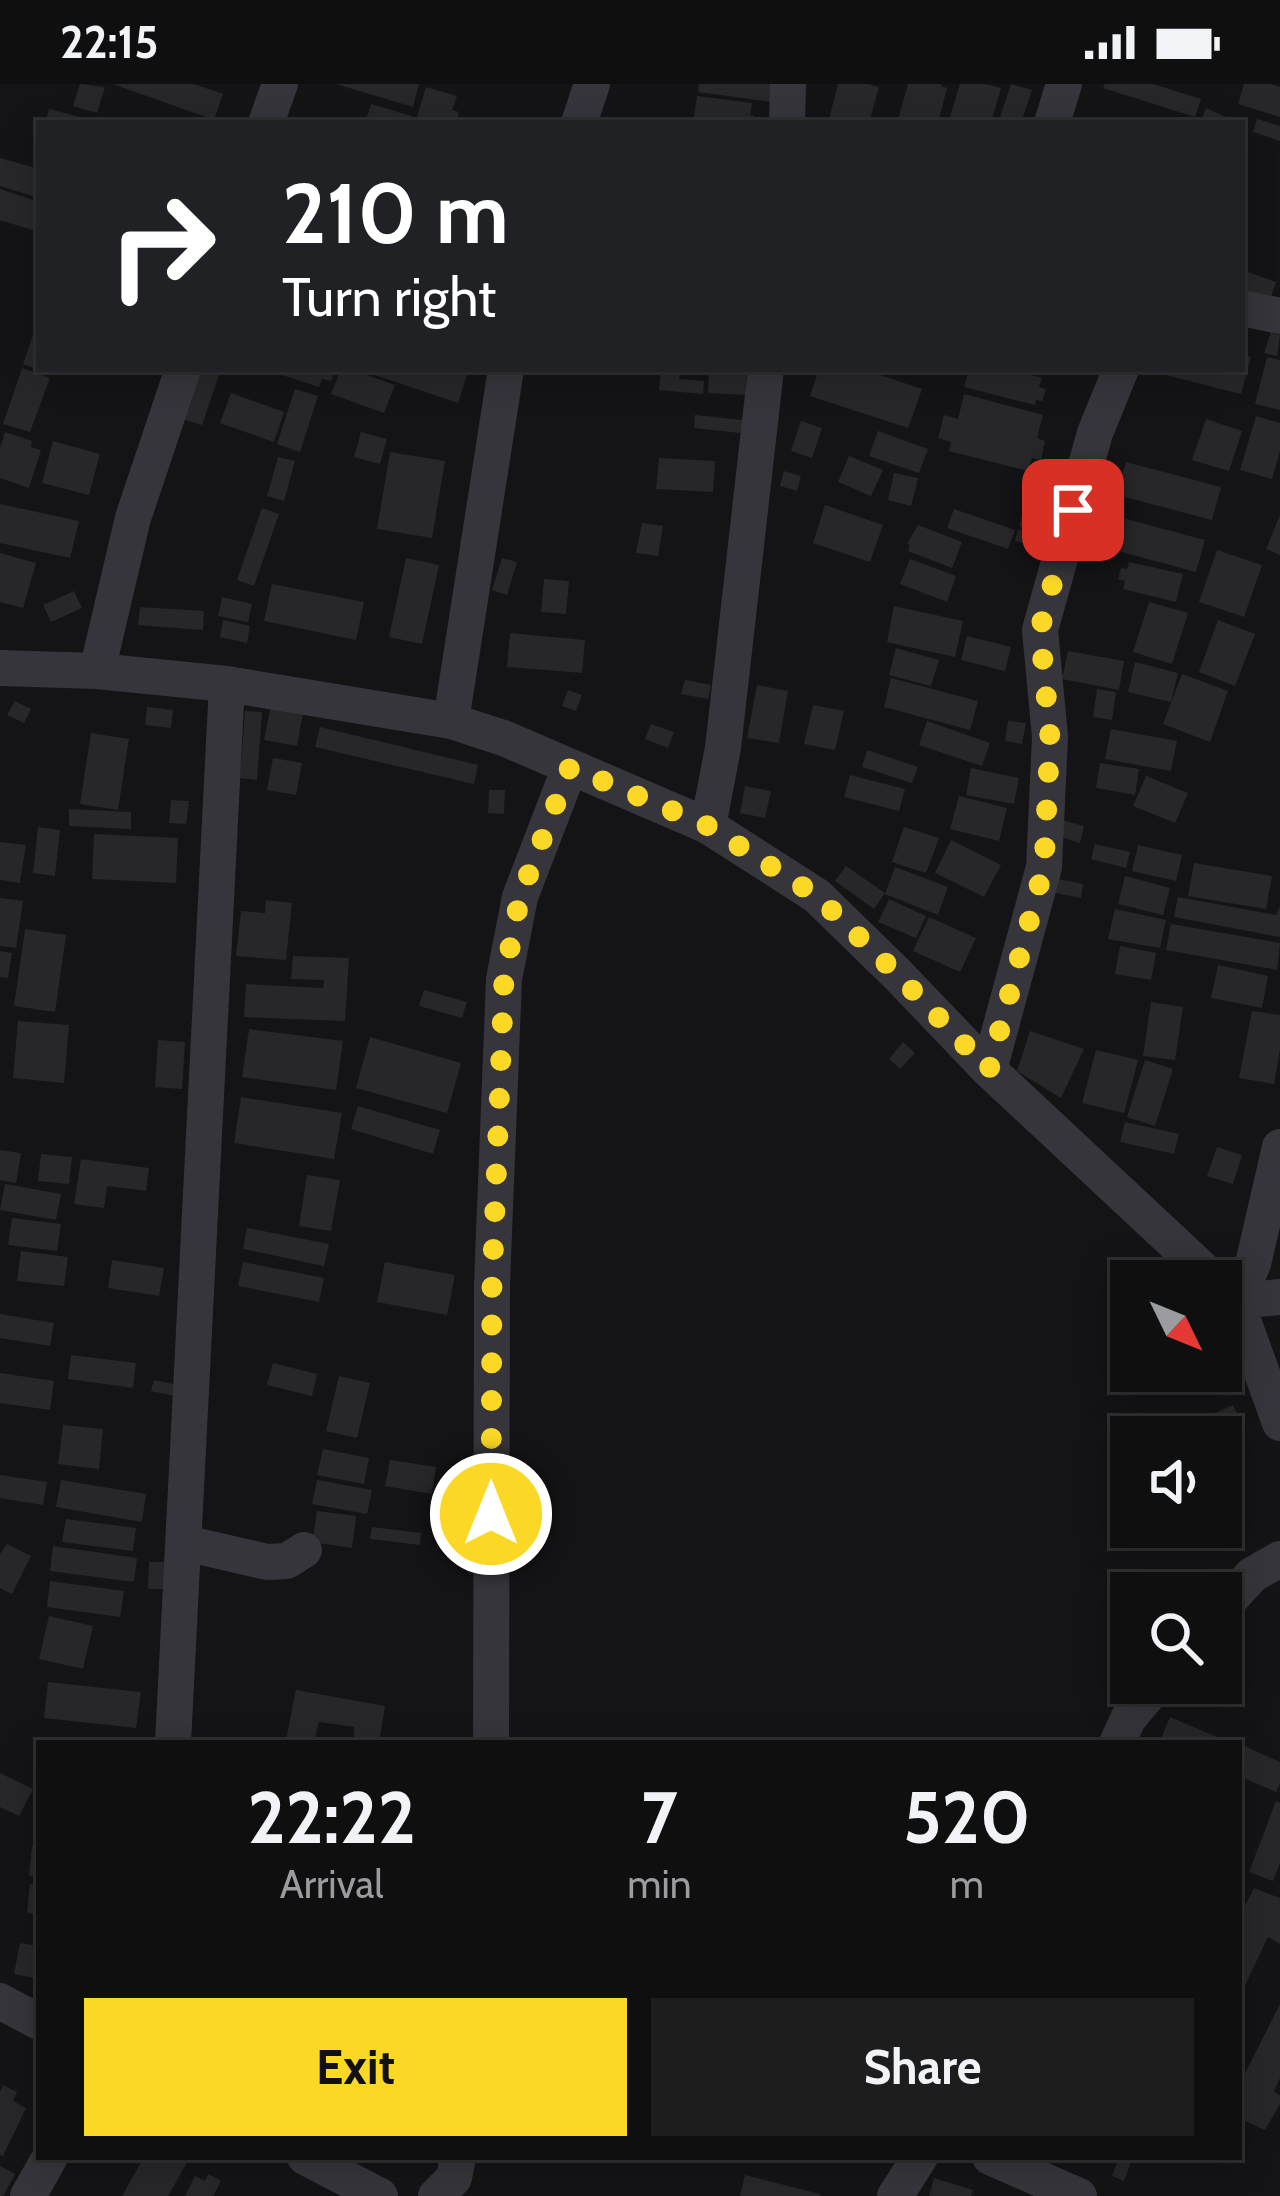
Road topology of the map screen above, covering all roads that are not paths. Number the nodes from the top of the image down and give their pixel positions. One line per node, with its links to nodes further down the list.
1 (280, 84): 5 (street)
2 (592, 84): 6 (street)
3 (788, 84): 7 (street)
4 (1064, 84): 8 (street)
5 (267, 120)
6 (580, 120)
7 (787, 120)
8 (1053, 120)
9 (1245, 309): 10 (street)
10 (1280, 316)
11 (182, 372): 16 (street)
12 (506, 372): 18 (street)
13 (766, 372): 20 (street)
14 (1119, 372): 21 (street)
15 (0, 668): 16 (street)
16 (98, 671): 17 (street)
17 (227, 683): 18 (street); 29 (street)
18 (451, 722): 19 (street)
19 (570, 767): 20 (street); 35 (street)
20 (708, 826): 21 (street)
21 (989, 1070): 23 (street)
22 (1280, 1147): 24 (street)
23 (1193, 1260)
24 (1242, 1273)
25 (1242, 1292): 26 (street)
26 (1280, 1297)
27 (1242, 1332): 28 (street)
28 (1280, 1423)
29 (185, 1543): 30 (street); 34 (street)
30 (304, 1550)
31 (1280, 1559): 32 (street)
32 (1242, 1585)
33 (1141, 1704): 36 (street)
34 (173, 1740)
35 (490, 1740)
36 (1118, 1740)
37 (0, 2001): 38 (street)
38 (36, 2020)
39 (48, 2160): 44 (street)
40 (310, 2160): 45 (street)
41 (457, 2160): 46 (street)
42 (918, 2160): 47 (street)
43 (997, 2160): 48 (street)
44 (28, 2196)
45 (380, 2196)
46 (436, 2196)
47 (895, 2196)
48 (1078, 2196)

